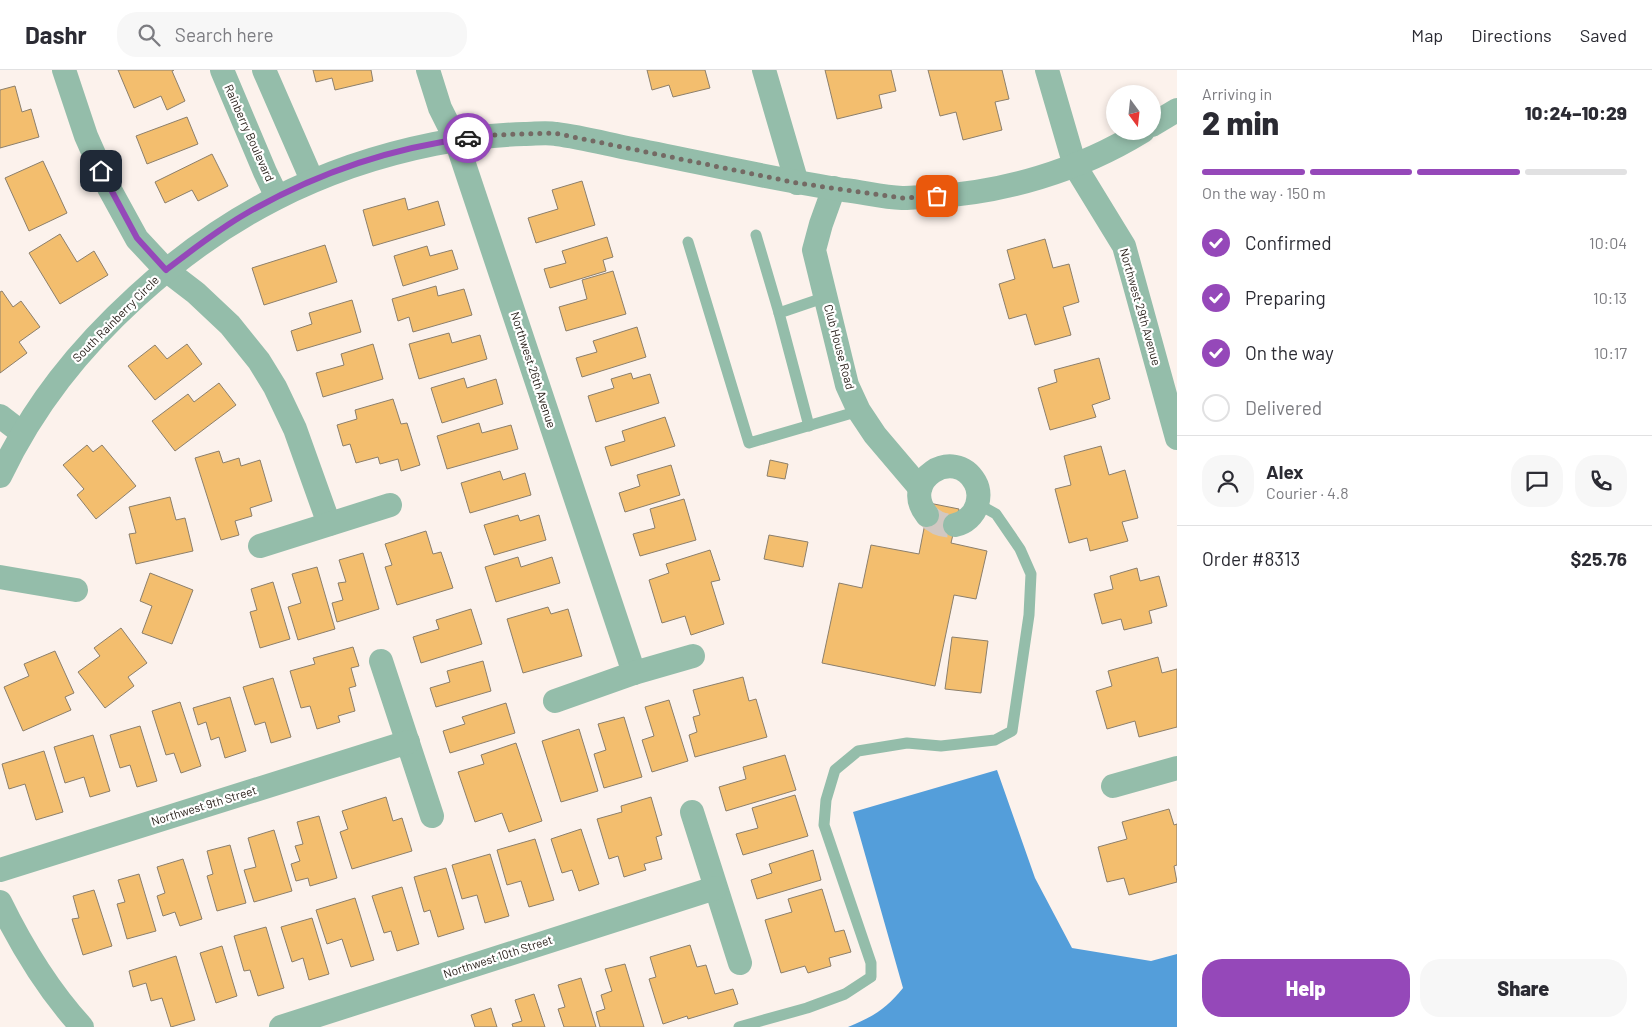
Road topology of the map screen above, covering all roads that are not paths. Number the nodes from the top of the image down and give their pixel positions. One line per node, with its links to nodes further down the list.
1 (64, 70): 18 (street)
2 (222, 70): 15 (street, Rainberry Boulevard)
3 (264, 70): 12 (street)
4 (428, 70): 9 (street, Northwest 26th Avenue)
5 (764, 70): 13 (street)
6 (1047, 70): 11 (street, Northwest 29th Avenue)
7 (1177, 110): 8 (street)
8 (1161, 120)
9 (456, 140): 12 (street, South Rainberry Circle); 13 (street, South Rainberry Circle); 38 (street, Northwest 26th Avenue)
10 (1129, 140): 11 (street, South Rainberry Circle)
11 (1075, 166): 14 (street, South Rainberry Circle); 25 (street, Northwest 29th Avenue)
12 (312, 180): 15 (street, South Rainberry Circle)
13 (797, 183): 14 (street, South Rainberry Circle)
14 (834, 188): 19 (street, Club House Road)
15 (277, 196): 18 (street, South Rainberry Circle)
16 (756, 235): 20 (lane)
17 (688, 242): 23 (lane)
18 (166, 270): 24 (street, South Rainberry Circle); 31 (street)
19 (826, 297): 20 (lane); 21 (street, Club House Road)
20 (779, 313): 23 (lane)
21 (859, 411): 23 (lane); 27 (street, Club House Road)
22 (0, 416): 24 (street)
23 (809, 426)
24 (22, 433): 26 (street, South Rainberry Circle)
25 (1177, 438)
26 (0, 476)
27 (920, 488): 28 (street); 30 (street)
28 (978, 504): 32 (street); 51 (lane)
29 (390, 505): 31 (street)
30 (927, 516)
31 (329, 524): 33 (street)
32 (955, 524)
33 (260, 546)
34 (0, 577): 35 (street)
35 (76, 590)
36 (693, 656): 38 (street)
37 (381, 661): 40 (street)
38 (634, 673): 39 (street)
39 (554, 700)
40 (408, 742): 44 (street); 45 (street, Northwest 9th Street)
41 (1177, 768): 42 (street)
42 (1113, 786)
43 (692, 812): 46 (street)
44 (432, 816)
45 (0, 870)
46 (715, 888): 48 (street); 50 (street, Northwest 10th Street)
47 (0, 902): 49 (street)
48 (740, 963)
49 (82, 1027)
50 (281, 1027)
51 (739, 1027)

